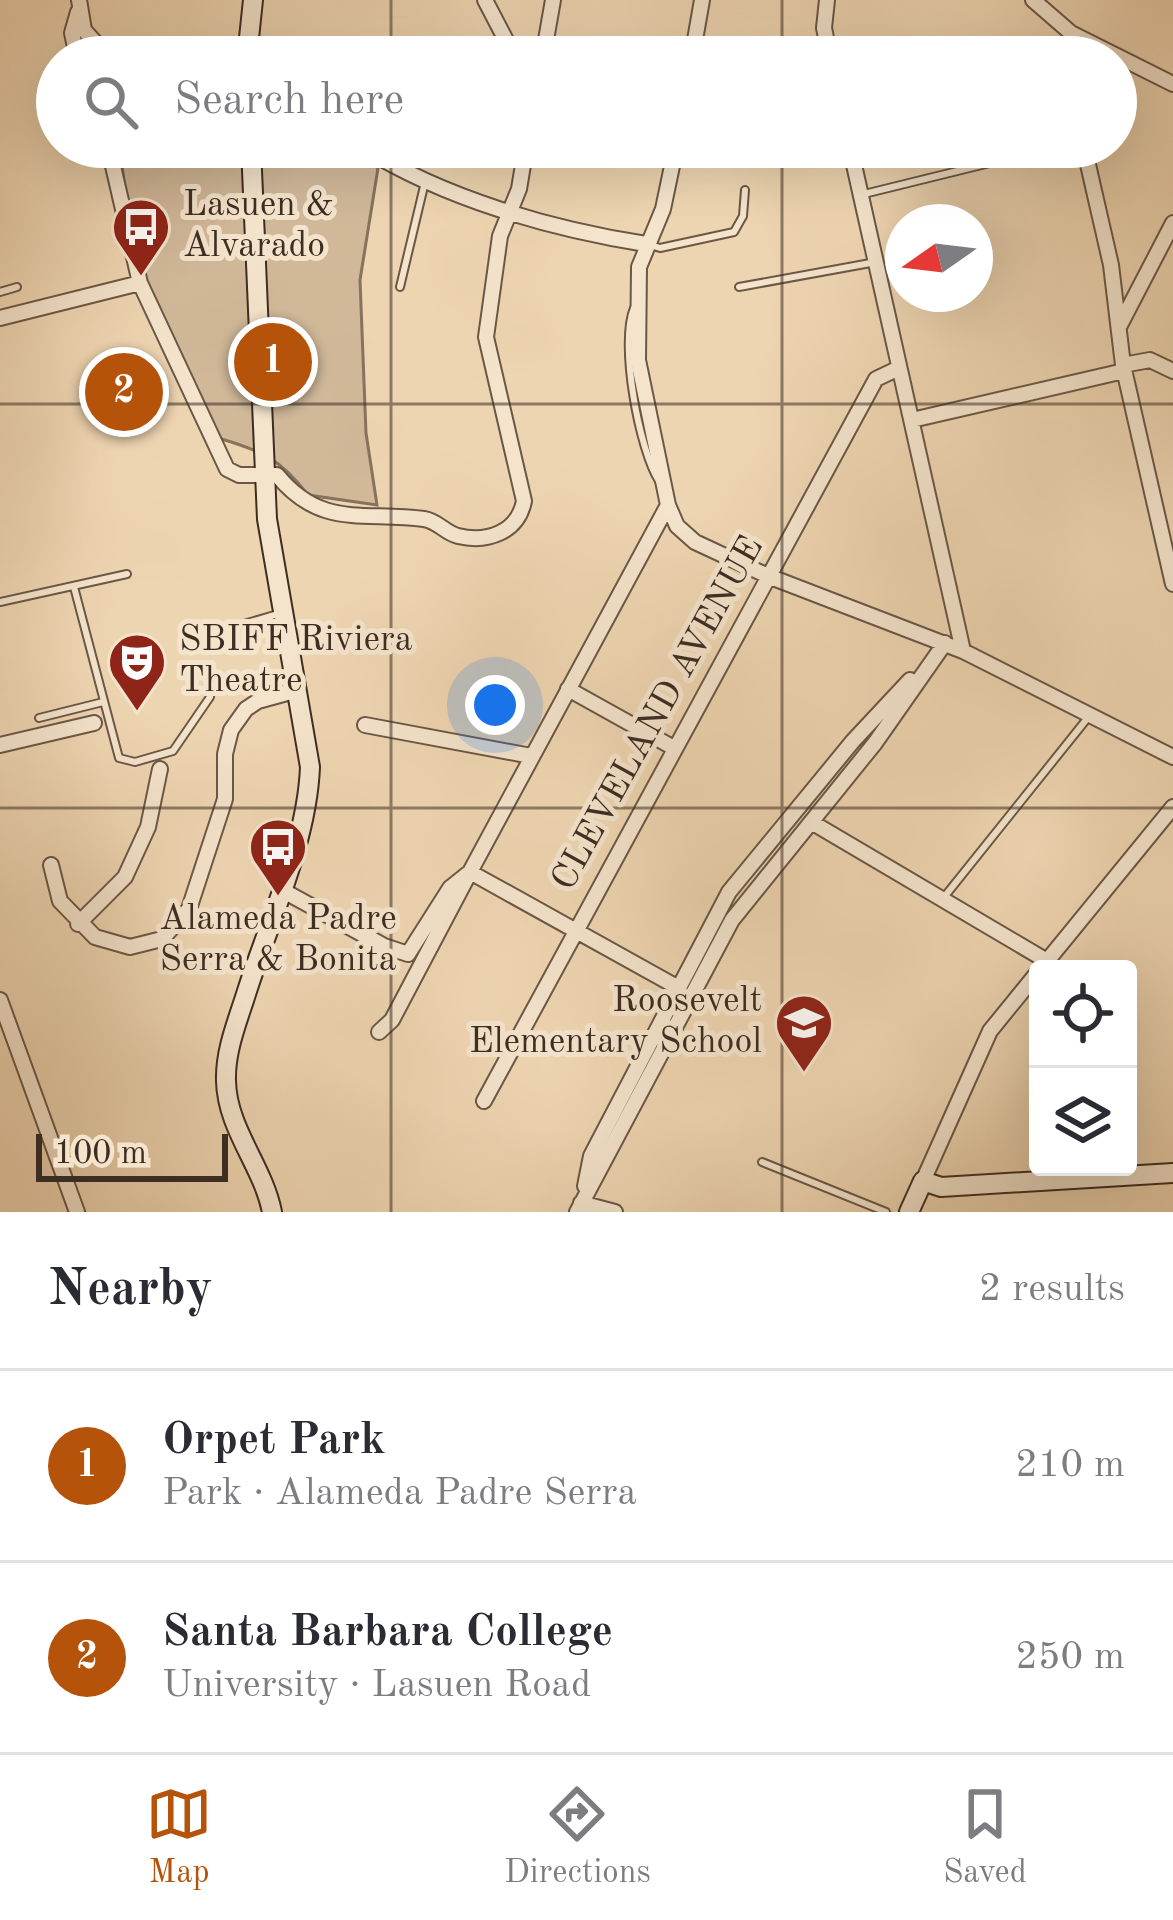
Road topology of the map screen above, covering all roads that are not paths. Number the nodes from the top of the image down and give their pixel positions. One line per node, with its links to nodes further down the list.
1 (253, 0): 11 (street)
2 (485, 0): 12 (street)
3 (553, 0): 13 (street)
4 (701, 0): 14 (street)
5 (827, 0): 15 (street)
6 (1033, 0): 8 (street)
7 (79, 4): 9 (street); 10 (street)
8 (1071, 33): 16 (street); 17 (street)
9 (73, 36)
10 (88, 36)
11 (250, 36)
12 (504, 36)
13 (547, 36)
14 (695, 36)
15 (826, 36)
16 (1070, 36)
17 (1077, 36)
18 (1137, 66): 19 (street)
19 (1173, 84)
20 (113, 168): 35 (street)
21 (252, 168): 46 (street)
22 (405, 168): 28 (street)
23 (522, 168): 31 (street)
24 (672, 168): 33 (street)
25 (855, 168): 30 (street)
26 (970, 168): 30 (lane)
27 (1088, 168): 41 (street)
28 (426, 178): 31 (street); 37 (lane)
29 (745, 190): 33 (lane)
30 (861, 195): 34 (street)
31 (509, 212): 33 (street); 46 (street)
32 (1173, 224): 41 (street)
33 (646, 244): 47 (street)
34 (876, 262): 38 (lane); 42 (street)
35 (140, 283): 40 (street); 46 (street)
36 (17, 287): 39 (lane)
37 (400, 287)
38 (739, 287)
39 (0, 292)
40 (0, 319)
41 (1120, 325): 43 (street)
42 (899, 368): 45 (street); 49 (street, CLEVELAND AVENUE)
43 (1124, 368): 44 (street); 45 (street); 50 (street)
44 (1173, 371)
45 (912, 420): 56 (street)
46 (265, 475): 53 (street)
47 (668, 505): 49 (street); 57 (street)
48 (127, 574): 51 (lane)
49 (768, 576): 55 (street); 66 (street, CLEVELAND AVENUE)
50 (1173, 584)
51 (74, 587): 52 (lane); 60 (lane)
52 (0, 602)
53 (282, 614): 54 (lane); 58 (street)
54 (230, 628)
55 (945, 643): 56 (street); 71 (street); 81 (street)
56 (963, 651): 61 (street)
57 (568, 689): 66 (street); 67 (street)
58 (298, 690): 74 (street); 76 (street)
59 (211, 697): 60 (lane)
60 (103, 702): 62 (lane)
61 (1090, 715): 68 (street); 75 (lane)
62 (39, 718)
63 (94, 723): 65 (street)
64 (365, 725): 67 (street)
65 (0, 745)
66 (674, 748): 77 (street, CLEVELAND AVENUE)
67 (531, 756): 73 (street)
68 (1173, 757)
69 (160, 769): 76 (street)
70 (1173, 807): 79 (street)
71 (813, 823): 75 (street); 88 (street)
72 (51, 865): 76 (street)
73 (470, 872): 74 (street); 77 (street); 83 (street)
74 (280, 889): 90 (street)
75 (943, 899): 78 (street)
76 (79, 923)
77 (576, 930): 81 (street); 84 (street, CLEVELAND AVENUE)
78 (1031, 960)
79 (1049, 960)
80 (1029, 983): 87 (street)
81 (677, 987): 88 (street)
82 (0, 1000): 89 (street)
83 (380, 1033)
84 (484, 1101)
85 (761, 1162): 92 (lane)
86 (1173, 1173): 87 (street)
87 (923, 1180): 93 (street)
88 (579, 1207): 91 (street)
89 (76, 1212)
90 (272, 1212)
91 (615, 1212)
92 (886, 1212)
93 (909, 1212)

